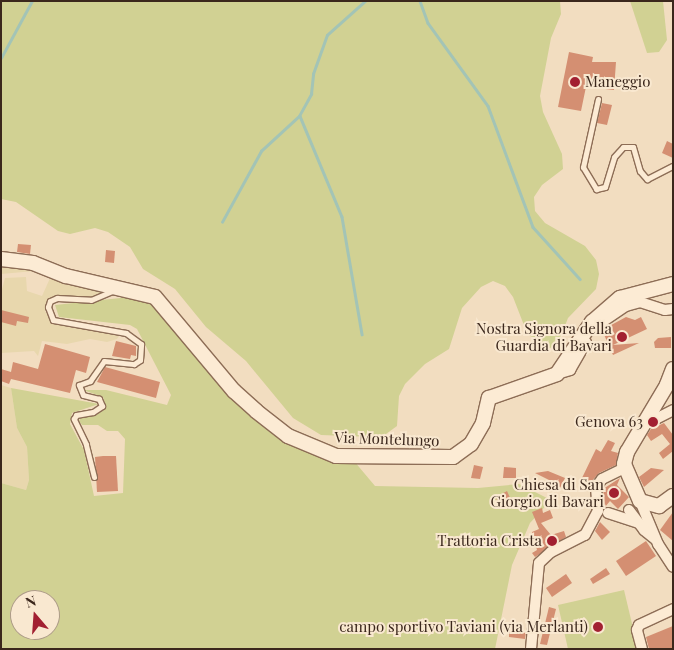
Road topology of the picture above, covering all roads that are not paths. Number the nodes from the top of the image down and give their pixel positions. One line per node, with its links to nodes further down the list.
1 (598, 99): 2 (lane)
2 (673, 166)
3 (1, 259): 5 (street, Via Montelungo)
4 (673, 284): 8 (street)
5 (117, 289): 8 (street, Via Montelungo); 12 (lane)
6 (673, 309): 8 (street)
7 (673, 369): 10 (street)
8 (557, 374)
9 (673, 410): 10 (street)
10 (644, 425): 11 (street)
11 (625, 468): 14 (street); 20 (street)
12 (94, 477)
13 (673, 496): 14 (street)
14 (635, 505): 16 (street); 17 (street)
15 (608, 513): 16 (street)
16 (639, 523): 17 (street)
17 (656, 539): 18 (street)
18 (673, 567)
19 (673, 609): 21 (street)
20 (531, 649)
21 (642, 649)

